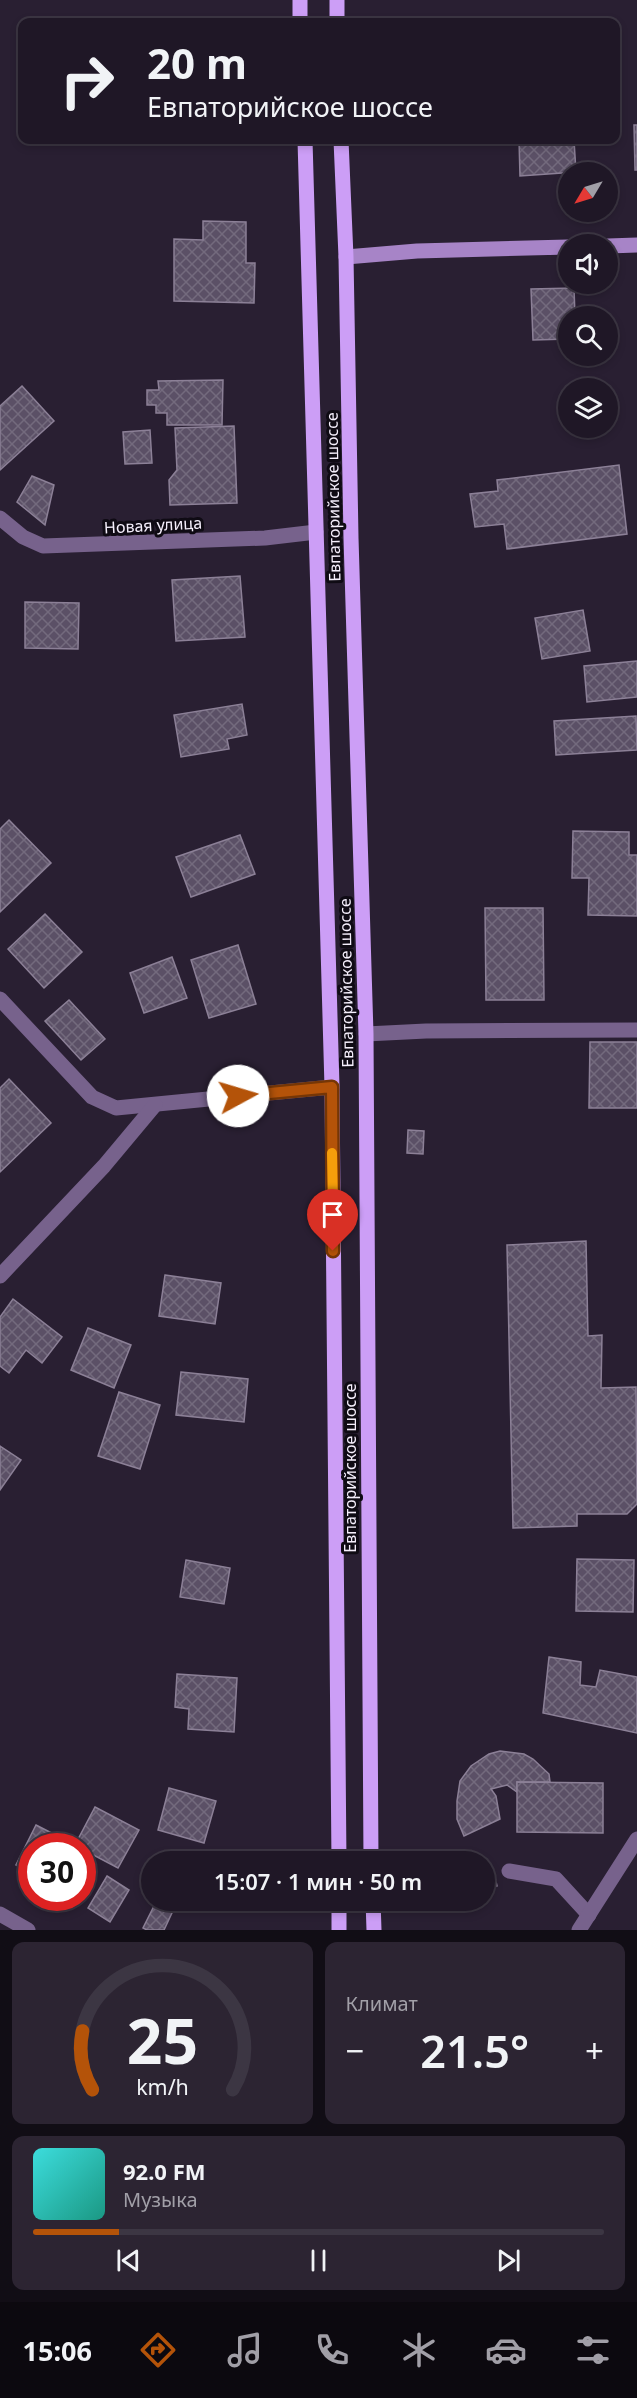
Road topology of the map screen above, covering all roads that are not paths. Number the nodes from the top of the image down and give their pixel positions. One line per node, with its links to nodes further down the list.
1 (300, 0): 3 (main road)
2 (337, 0): 4 (main road)
3 (300, 18)
4 (337, 18)
5 (304, 144): 12 (main road, Евпаторийское шоссе)
6 (341, 144): 10 (main road, Евпаторийское шоссе)
7 (637, 245): 8 (street)
8 (618, 246)
9 (558, 247): 10 (street)
10 (346, 256): 15 (main road, Евпаторийское шоссе)
11 (0, 518): 12 (street, Новая улица)
12 (316, 532): 16 (main road, Евпаторийское шоссе)
13 (0, 999): 17 (street)
14 (637, 1030): 15 (street)
15 (366, 1034): 21 (main road, Евпаторийское шоссе)
16 (332, 1087): 17 (street); 20 (main road, Евпаторийское шоссе)
17 (155, 1105): 18 (street)
18 (0, 1276)
19 (637, 1839): 26 (street)
20 (339, 1851)
21 (371, 1851)
22 (509, 1871): 26 (street)
23 (339, 1911): 28 (main road)
24 (373, 1911): 29 (main road)
25 (0, 1914): 27 (street)
26 (589, 1915): 30 (street)
27 (28, 1930)
28 (339, 1930)
29 (374, 1930)
30 (579, 1930)

